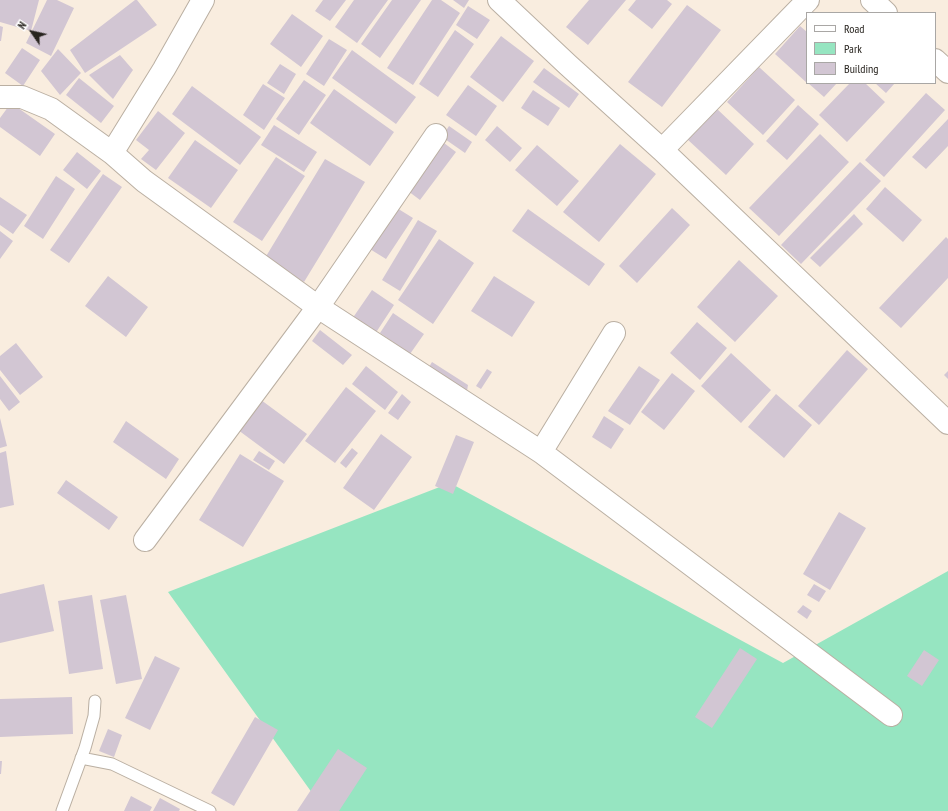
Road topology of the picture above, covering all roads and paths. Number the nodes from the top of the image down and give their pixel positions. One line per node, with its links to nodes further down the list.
1 (203, 0): 11 (street)
2 (499, 0): 10 (street)
3 (808, 0): 10 (street)
4 (872, 0): 5 (street)
5 (885, 12)
6 (936, 61): 7 (street)
7 (948, 72)
8 (0, 97): 11 (street)
9 (436, 135): 12 (street)
10 (662, 150): 14 (street)
11 (112, 153): 12 (street)
12 (318, 307): 15 (street); 16 (street)
13 (614, 333): 15 (street)
14 (948, 423)
15 (541, 452): 18 (street)
16 (145, 540)
17 (95, 700): 19 (lane)
18 (891, 715)
19 (81, 758): 20 (lane); 21 (lane)
20 (62, 811)
21 (210, 811)

